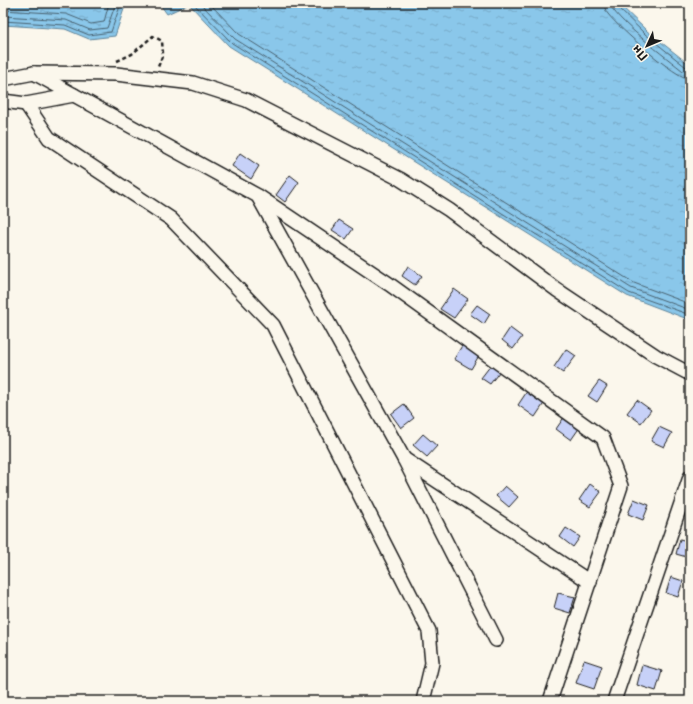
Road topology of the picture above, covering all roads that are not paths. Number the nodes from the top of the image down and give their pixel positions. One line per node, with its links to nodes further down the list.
1 (34, 73): 2 (street); 3 (street); 7 (street)
2 (3, 79)
3 (74, 95): 5 (street); 6 (street)
4 (3, 100): 5 (street)
5 (26, 104): 12 (street)
6 (258, 196): 8 (street); 10 (street)
7 (690, 374)
8 (404, 459): 10 (street); 11 (street)
9 (690, 477): 14 (street)
10 (590, 582): 13 (street)
11 (496, 640)
12 (422, 701)
13 (550, 701)
14 (614, 701)

